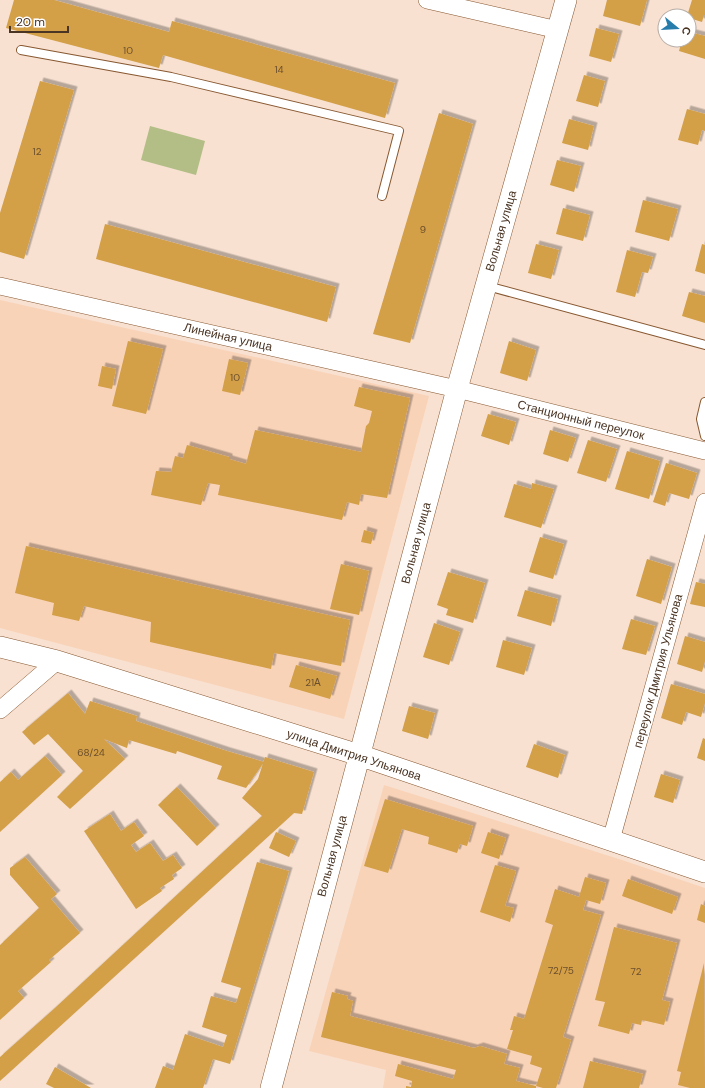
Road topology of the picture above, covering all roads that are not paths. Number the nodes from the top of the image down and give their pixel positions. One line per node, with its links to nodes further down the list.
1 (427, 0): 3 (street)
2 (566, 0): 3 (street, Вольная улица)
3 (558, 30): 6 (street, Вольная улица)
4 (21, 50): 5 (lane)
5 (382, 196)
6 (486, 285): 8 (lane); 9 (street, Вольная улица)
7 (0, 286): 9 (street, Линейная улица)
8 (705, 345)
9 (457, 389): 12 (street, Станционный переулок); 17 (street, Вольная улица)
10 (705, 402): 11 (lane)
11 (705, 436)
12 (705, 451)
13 (705, 502): 18 (street, переулок Дмитрия Ульянова)
14 (0, 647): 15 (street, улица Дмитрия Ульянова)
15 (57, 660): 16 (street); 17 (street, улица Дмитрия Ульянова)
16 (0, 710)
17 (359, 755): 18 (street, улица Дмитрия Ульянова); 20 (street, Вольная улица)
18 (611, 840): 19 (street, улица Дмитрия Ульянова)
19 (705, 872)
20 (271, 1088)

